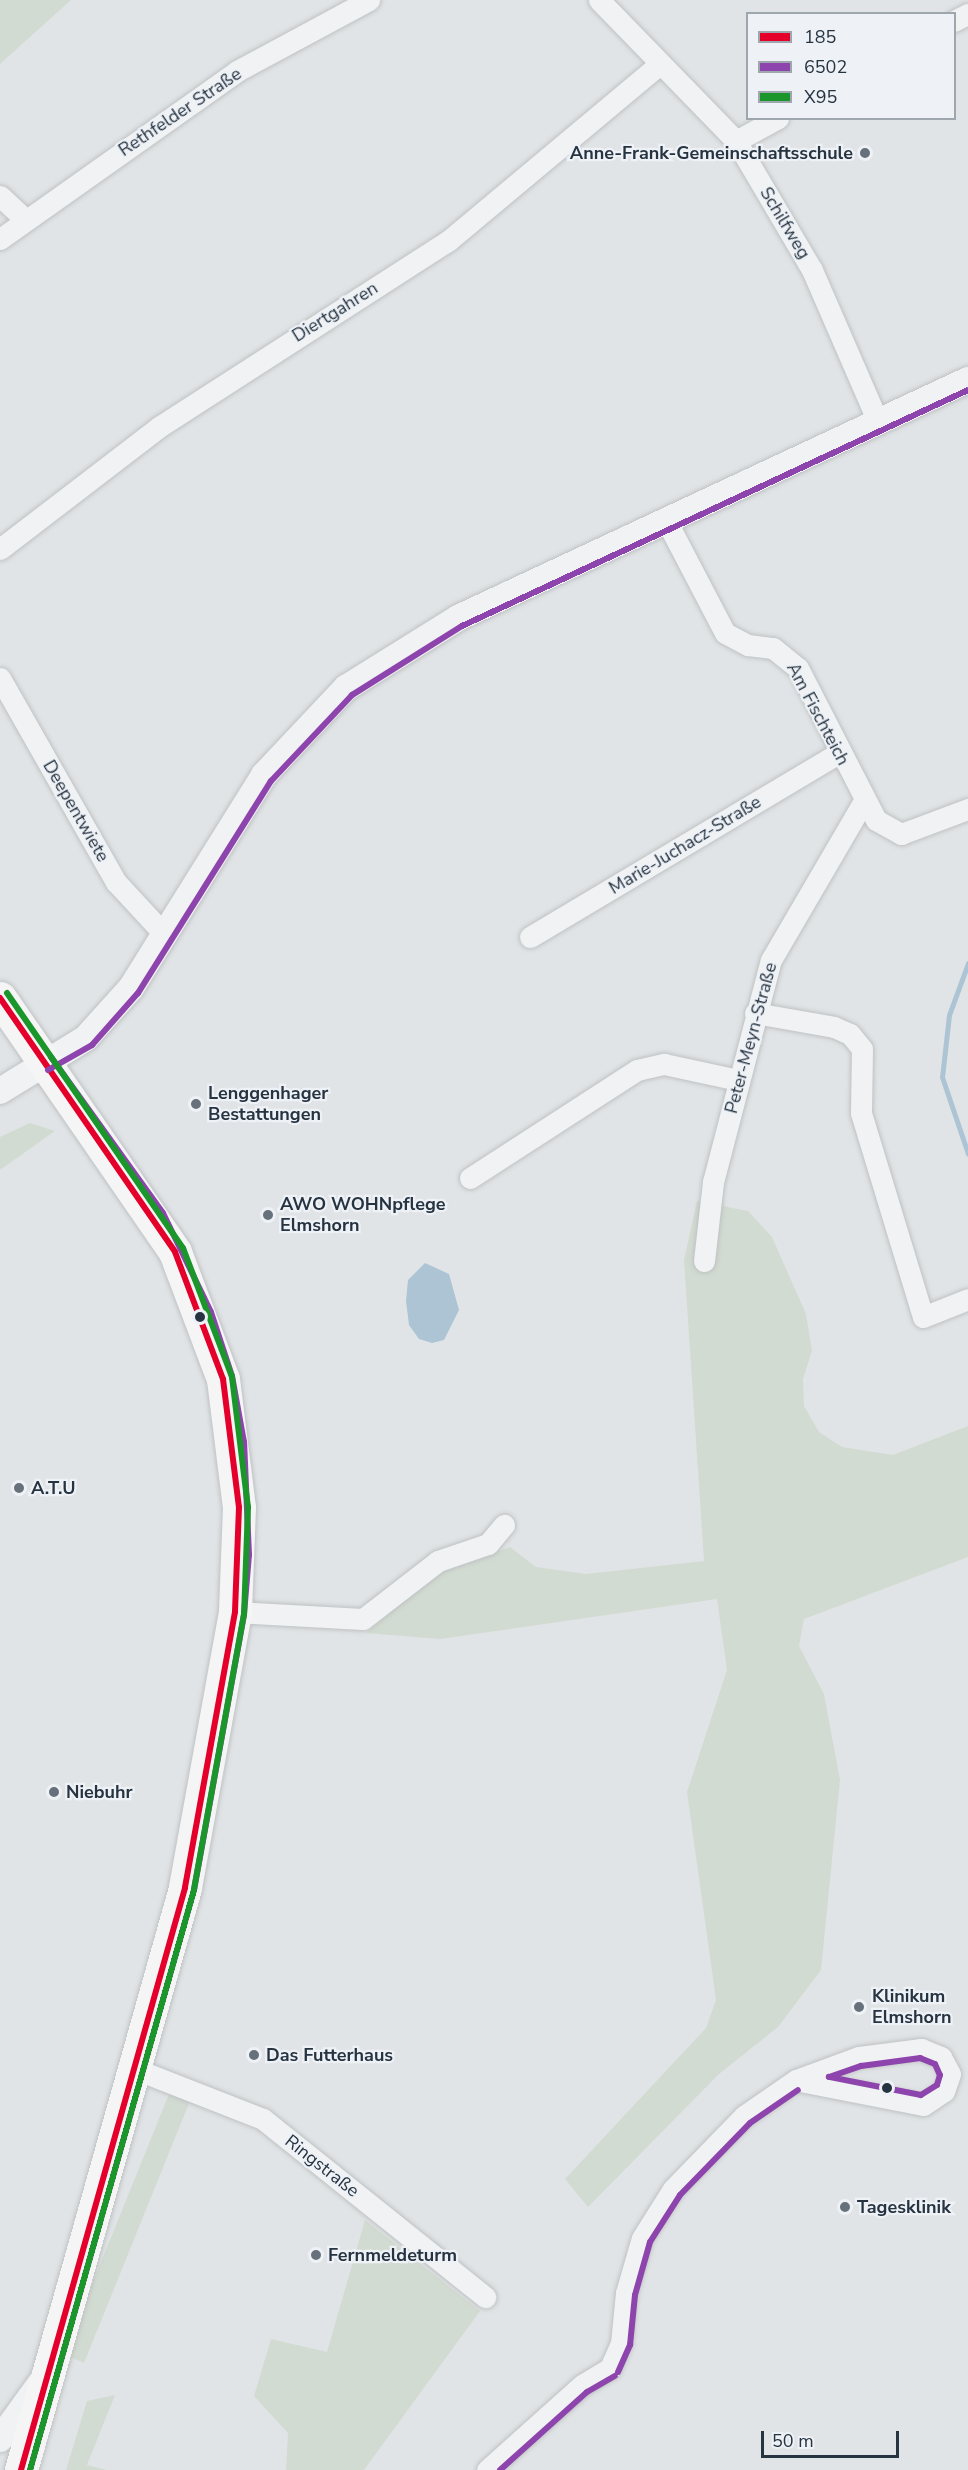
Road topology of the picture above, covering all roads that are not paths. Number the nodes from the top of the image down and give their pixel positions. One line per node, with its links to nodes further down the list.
1 (369, 0): 7 (street, Rethfelder Straße)
2 (599, 0): 3 (street, Schilfweg)
3 (660, 64): 5 (street, Schilfweg); 12 (street, Diertgahren)
4 (774, 120): 5 (street)
5 (736, 141): 10 (street, Schilfweg)
6 (0, 195): 7 (street)
7 (24, 218): 8 (street, Rethfelder Straße)
8 (0, 239)
9 (968, 380): 10 (street)
10 (878, 422): 11 (street)
11 (667, 522): 14 (street, Am Fischteich); 17 (street)
12 (0, 549)
13 (0, 678): 17 (street, Deepentwiete)
14 (840, 752): 15 (street, Am Fischteich); 18 (street, Marie-Juchacz-Straße)
15 (864, 801): 16 (street, Am Fischteich); 20 (street, Peter-Meyn-Straße)
16 (968, 809)
17 (165, 935): 21 (street)
18 (530, 937)
19 (0, 998): 21 (main road)
20 (755, 1013): 22 (street, Peter-Meyn-Straße); 26 (street)
21 (44, 1062): 23 (street); 28 (main road)
22 (738, 1080): 24 (street); 25 (street, Peter-Meyn-Straße)
23 (0, 1091)
24 (470, 1178)
25 (704, 1261)
26 (968, 1299)
27 (504, 1525): 28 (street)
28 (235, 1612): 29 (main road)
29 (138, 2070): 31 (street, Ringstraße); 32 (main road)
30 (796, 2080): 30 (street); 35 (street)
31 (485, 2297)
32 (55, 2361): 33 (street); 34 (main road)
33 (0, 2439)
34 (21, 2470)
35 (488, 2470)

